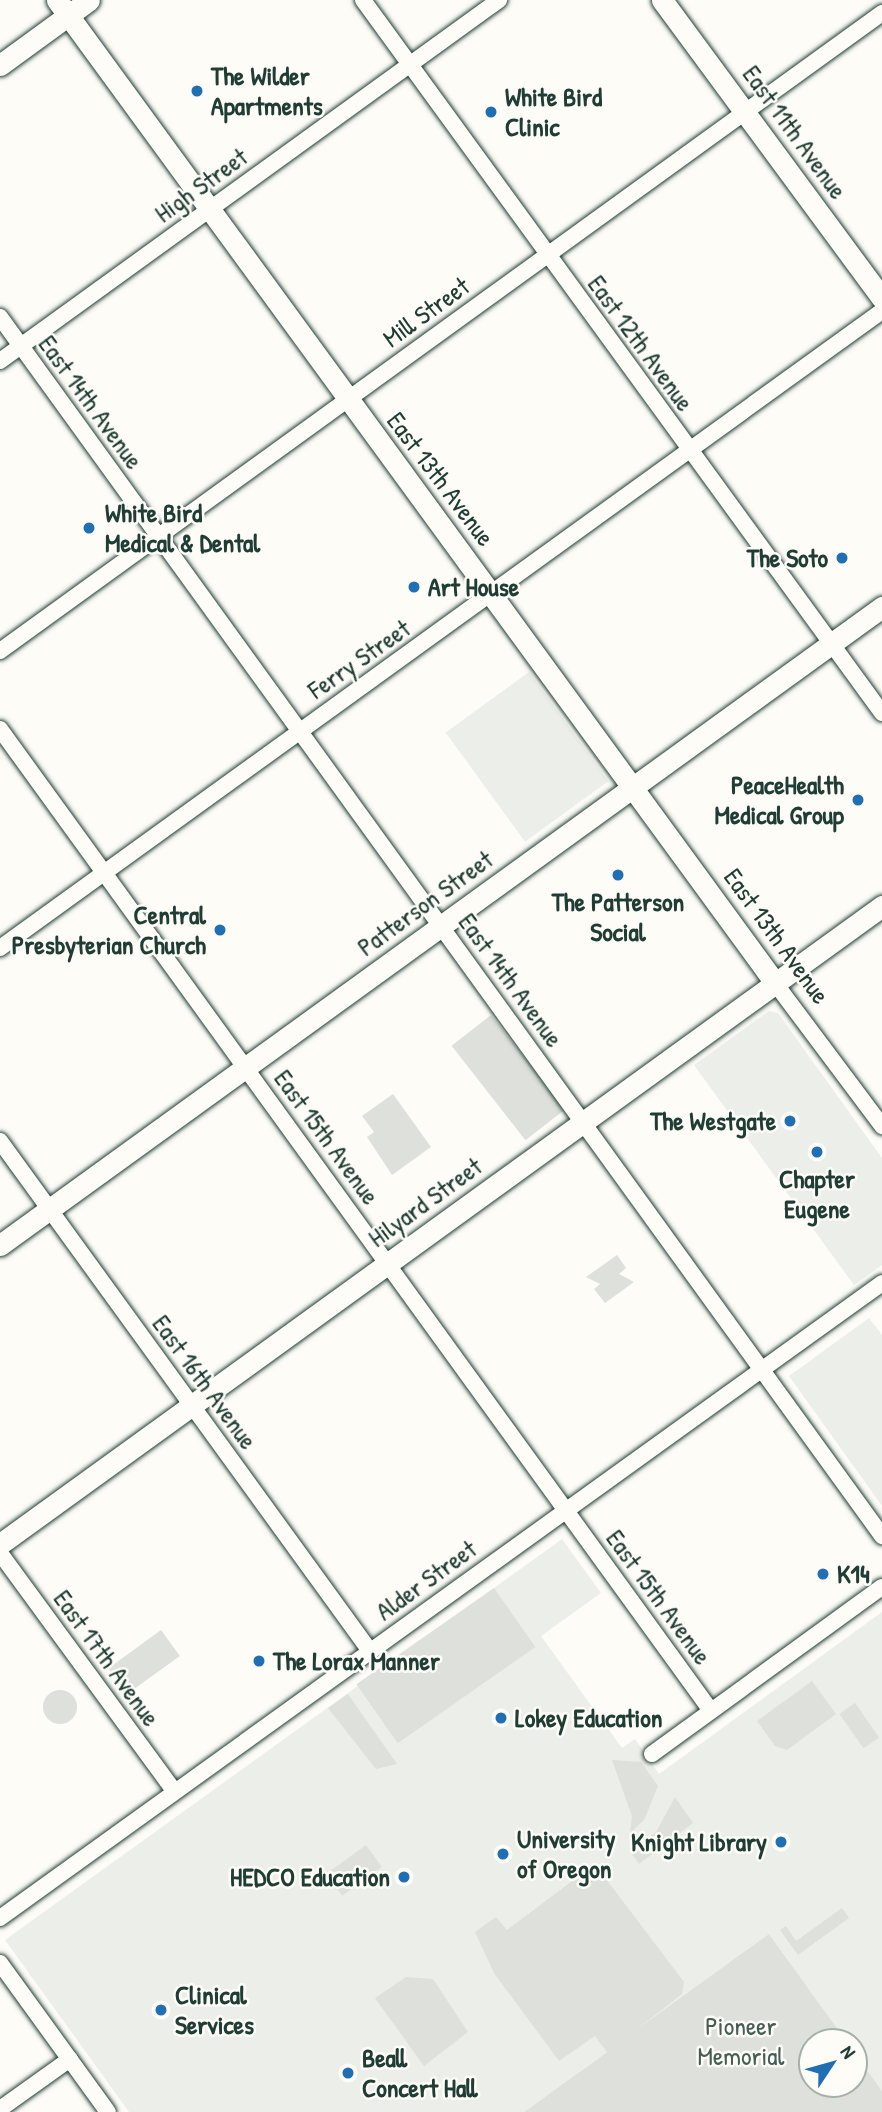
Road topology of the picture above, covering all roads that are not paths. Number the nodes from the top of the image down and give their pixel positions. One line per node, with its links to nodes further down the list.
1 (89, 0): 5 (main road)
2 (363, 0): 8 (street, East 12th Avenue)
3 (499, 0): 8 (street, High Street)
4 (662, 0): 9 (main road, East 11th Avenue)
5 (62, 7): 7 (main road); 10 (main road, East 13th Avenue)
6 (882, 13): 9 (street, Mill Street)
7 (0, 65)
8 (409, 65): 10 (street, High Street); 11 (street, East 12th Avenue)
9 (746, 111): 11 (street, Mill Street); 12 (main road, East 11th Avenue)
10 (212, 208): 15 (street, High Street); 17 (main road, East 13th Avenue)
11 (547, 255): 17 (street, Mill Street); 18 (street, East 12th Avenue)
12 (882, 298)
13 (882, 311): 18 (street, Ferry Street)
14 (0, 317): 15 (street, East 14th Avenue)
15 (21, 346): 16 (street, High Street); 19 (street, East 14th Avenue)
16 (0, 361)
17 (347, 400): 19 (street, Mill Street); 20 (main road, East 13th Avenue)
18 (689, 451): 20 (street, Ferry Street); 22 (street, East 12th Avenue)
19 (158, 536): 23 (street, Mill Street); 26 (street, East 14th Avenue)
20 (492, 594): 26 (street, Ferry Street); 27 (main road, East 13th Avenue)
21 (882, 607): 22 (main road, Patterson Street)
22 (830, 644): 24 (street, East 12th Avenue); 27 (main road, Patterson Street)
23 (0, 650)
24 (882, 713)
25 (0, 729): 28 (street, East 15th Avenue)
26 (300, 730): 28 (street, Ferry Street); 30 (street, East 14th Avenue)
27 (634, 788): 30 (main road, Patterson Street); 32 (main road, East 13th Avenue)
28 (104, 872): 31 (street, Ferry Street); 33 (street, East 15th Avenue)
29 (882, 906): 32 (main road, Hilyard Street)
30 (441, 926): 33 (main road, Patterson Street); 34 (street, East 14th Avenue)
31 (0, 948)
32 (775, 983): 34 (main road, Hilyard Street); 35 (street, East 13th Avenue)
33 (247, 1068): 37 (main road, Patterson Street); 39 (street, East 15th Avenue)
34 (584, 1122): 39 (main road, Hilyard Street); 41 (street, East 14th Avenue)
35 (882, 1126)
36 (0, 1141): 37 (street, East 16th Avenue)
37 (50, 1209): 38 (main road, Patterson Street); 42 (street, East 16th Avenue)
38 (0, 1245)
39 (388, 1264): 42 (main road, Hilyard Street); 43 (street, East 15th Avenue)
40 (882, 1283): 41 (street, Alder Street)
41 (762, 1369): 43 (street, Alder Street); 44 (street, East 14th Avenue)
42 (191, 1406): 45 (main road, Hilyard Street); 48 (street, East 16th Avenue)
43 (566, 1510): 48 (street, Alder Street); 49 (street, East 15th Avenue)
44 (882, 1536)
45 (0, 1544)
46 (0, 1553): 51 (street, East 17th Avenue)
47 (882, 1587): 49 (street)
48 (370, 1651): 51 (street, Alder Street)
49 (711, 1711): 50 (street)
50 (652, 1754)
51 (174, 1791): 52 (street, Alder Street)
52 (0, 1918)
53 (0, 1963): 54 (street)
54 (70, 2059): 55 (street); 56 (street)
55 (0, 2109)
56 (108, 2112)

